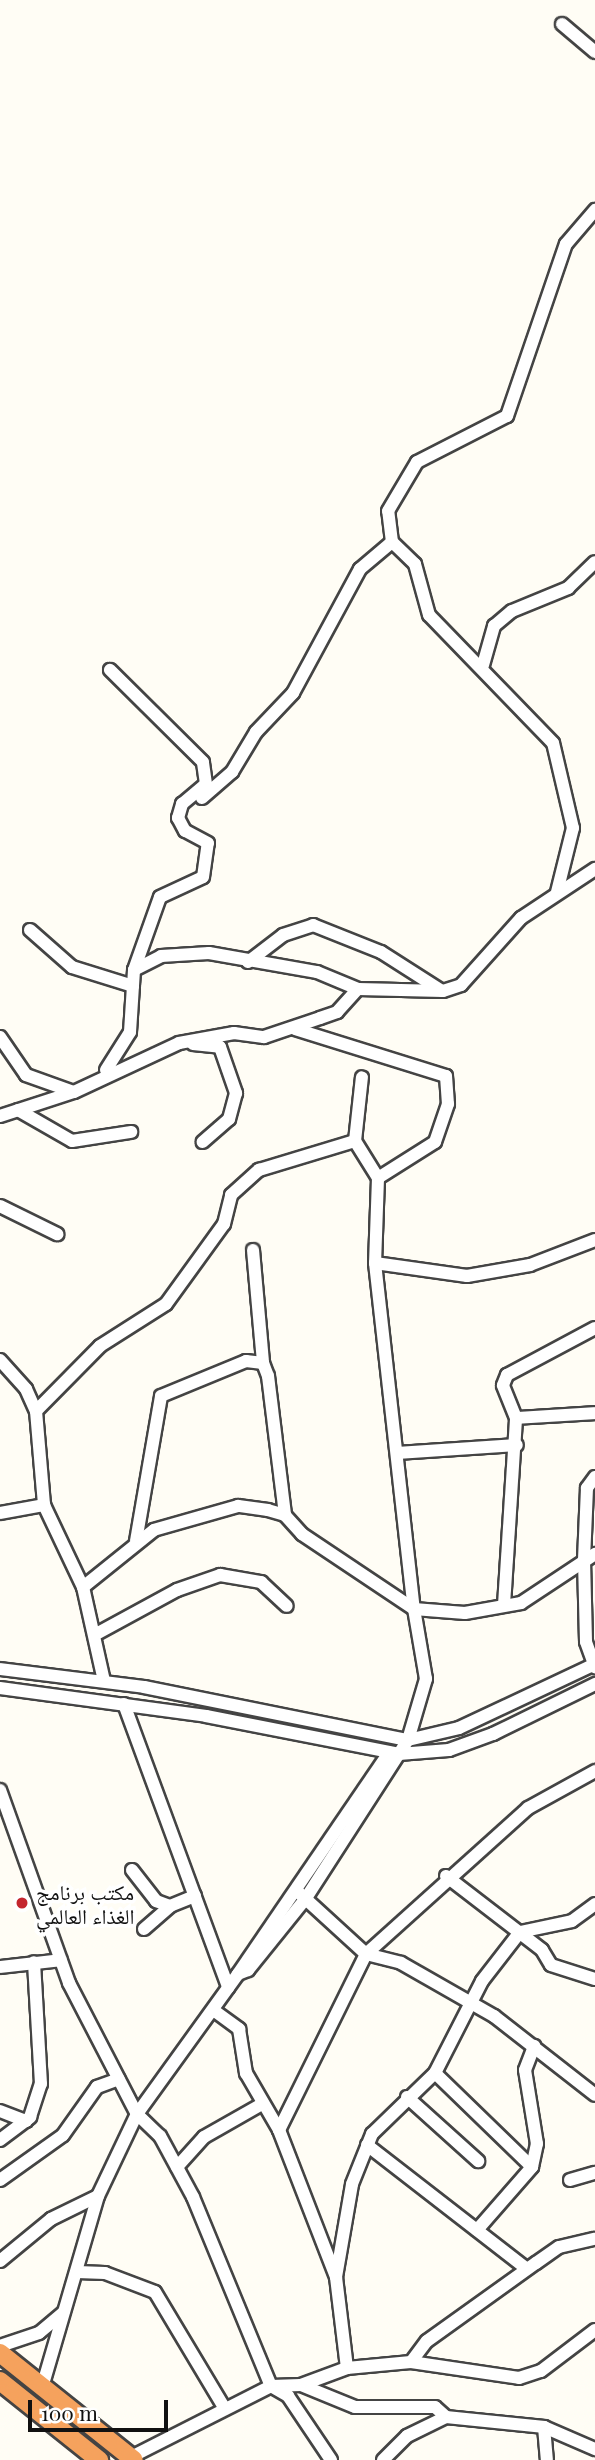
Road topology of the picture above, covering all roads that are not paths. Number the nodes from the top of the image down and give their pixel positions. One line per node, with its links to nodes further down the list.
1 (562, 23): 2 (street)
2 (595, 52)
3 (595, 210): 4 (street)
4 (393, 542): 6 (street); 8 (street)
5 (595, 562): 6 (street)
6 (484, 665): 10 (street)
7 (110, 670): 8 (street)
8 (178, 818): 13 (street)
9 (595, 869): 10 (street)
10 (557, 892): 16 (street)
11 (30, 930): 14 (street)
12 (248, 962): 13 (street); 15 (street); 16 (street)
13 (134, 970): 14 (street)
14 (132, 986): 20 (street)
15 (358, 989): 16 (street); 17 (street)
16 (443, 991)
17 (279, 1031): 19 (street); 28 (street)
18 (0, 1037): 22 (street)
19 (179, 1044): 20 (street); 27 (street)
20 (104, 1073): 22 (street)
21 (362, 1077): 26 (street)
22 (74, 1092): 23 (street)
23 (18, 1110): 24 (street); 25 (street)
24 (0, 1116)
25 (131, 1132)
26 (355, 1141): 28 (street); 37 (street)
27 (203, 1142)
28 (378, 1178): 33 (street)
29 (0, 1206): 30 (street)
30 (57, 1234)
31 (595, 1240): 33 (street)
32 (253, 1250): 36 (street)
33 (375, 1263): 41 (street)
34 (595, 1328): 39 (street)
35 (0, 1360): 37 (street)
36 (263, 1363): 45 (street); 46 (street)
37 (36, 1411): 43 (street)
38 (595, 1413): 39 (street)
39 (516, 1418): 40 (street)
40 (517, 1446): 41 (street); 49 (street)
41 (397, 1453): 51 (street)
42 (595, 1477): 47 (street)
43 (44, 1505): 44 (street); 48 (street)
44 (0, 1513)
45 (285, 1515): 46 (street); 51 (street)
46 (136, 1541): 48 (street)
47 (589, 1557): 49 (street); 53 (street)
48 (83, 1587): 52 (street)
49 (504, 1605): 51 (street)
50 (287, 1606): 52 (street)
51 (414, 1609): 59 (street)
52 (98, 1633): 55 (street)
53 (595, 1665): 59 (street)
54 (0, 1669): 55 (street)
55 (104, 1681): 59 (street)
56 (595, 1684): 60 (street)
57 (0, 1688): 58 (street)
58 (124, 1704): 60 (street); 66 (street)
59 (408, 1740): 60 (street)
60 (394, 1753): 65 (street)
61 (595, 1770): 64 (street)
62 (0, 1790): 72 (street)
63 (132, 1870): 68 (street)
64 (446, 1876): 70 (street); 71 (street)
65 (302, 1895): 71 (street); 76 (street)
66 (195, 1896): 68 (street); 76 (street)
67 (595, 1904): 70 (street)
68 (170, 1906): 69 (street)
69 (144, 1929)
70 (520, 1932): 75 (street); 77 (street)
71 (366, 1954): 77 (street); 88 (street)
72 (61, 1960): 73 (street); 81 (street)
73 (34, 1962): 74 (street); 87 (street)
74 (0, 1967)
75 (595, 1979)
76 (228, 1987): 78 (street)
77 (469, 2001): 79 (street); 80 (street)
78 (216, 2012): 84 (street); 86 (street)
79 (534, 2046): 82 (street); 93 (street)
80 (435, 2073): 83 (street); 93 (street)
81 (119, 2080): 86 (street); 96 (street)
82 (593, 2089)
83 (407, 2097): 90 (street); 91 (street)
84 (262, 2104): 88 (street); 92 (street)
85 (0, 2111): 87 (street)
86 (137, 2114): 92 (street); 97 (street)
87 (26, 2121): 89 (street)
88 (279, 2130): 103 (street)
89 (0, 2140)
90 (366, 2145): 98 (street); 103 (street)
91 (478, 2161)
92 (177, 2167): 113 (street)
93 (532, 2167): 98 (street)
94 (595, 2173): 95 (street)
95 (570, 2179)
96 (0, 2180)
97 (98, 2196): 100 (street); 102 (street)
98 (477, 2230): 101 (street)
99 (595, 2239): 101 (street)
100 (0, 2261)
101 (527, 2269): 108 (street)
102 (77, 2272): 104 (street); 115 (street)
103 (336, 2277): 109 (street)
104 (65, 2311): 106 (street); 111 (street)
105 (595, 2330): 108 (street)
106 (0, 2346)
107 (0, 2353): 111 (highway)
108 (411, 2362): 109 (street)
109 (348, 2368): 112 (street)
110 (0, 2381): 117 (highway)
111 (43, 2384): 114 (highway)
112 (302, 2385): 113 (street); 116 (street)
113 (271, 2386): 115 (street); 122 (street)
114 (66, 2402): 117 (highway); 120 (highway)
115 (225, 2409): 120 (street)
116 (446, 2417): 118 (street); 123 (street)
117 (52, 2420): 121 (highway)
118 (544, 2427): 119 (street); 124 (street)
119 (595, 2449)
120 (132, 2459)
121 (99, 2460)
122 (331, 2460)
123 (383, 2460)
124 (547, 2460)

